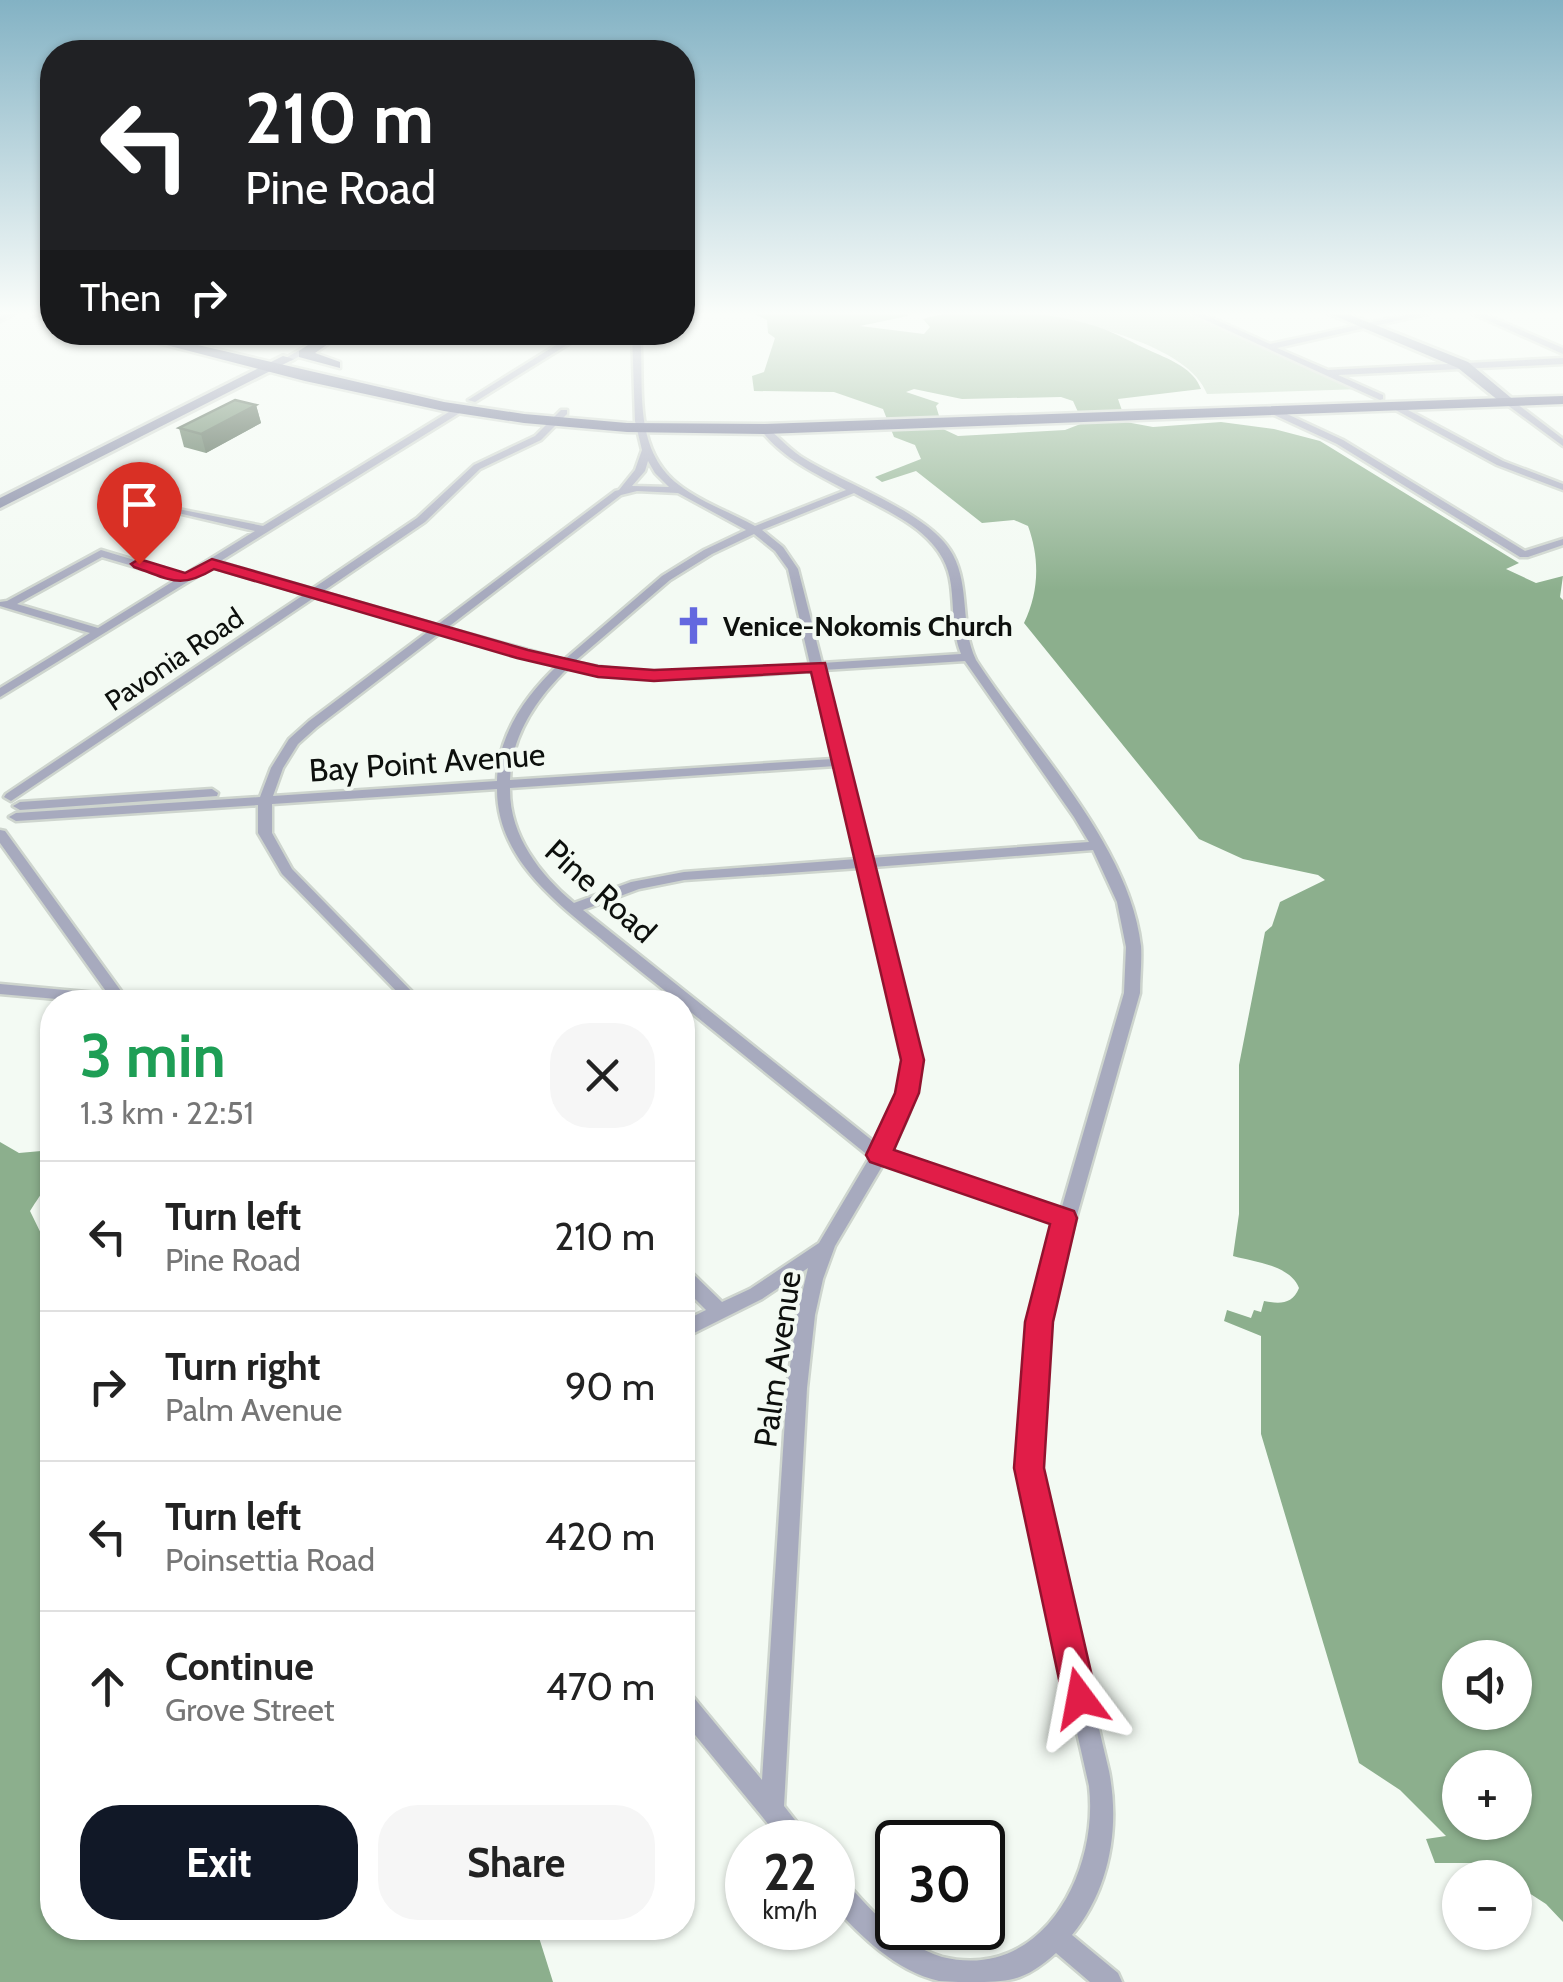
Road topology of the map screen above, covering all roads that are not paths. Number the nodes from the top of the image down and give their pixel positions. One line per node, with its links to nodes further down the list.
1 (193, 405): 22 (street)
2 (464, 405): 24 (street)
3 (477, 405): 12 (main road)
4 (639, 405): 14 (street, Palm Avenue)
5 (1210, 405): 10 (main road)
6 (1279, 405): 11 (main road)
7 (1401, 405): 9 (main road)
8 (1515, 405): 16 (street)
9 (1395, 406): 11 (main road); 19 (street)
10 (1130, 410): 11 (main road); 13 (main road)
11 (1271, 410): 26 (street)
12 (560, 417): 14 (main road); 29 (street, Pavonia Road)
13 (885, 420): 14 (main road); 15 (main road)
14 (640, 423): 15 (main road); 17 (street, Palm Avenue)
15 (765, 429): 18 (street)
16 (1563, 443)
17 (646, 450): 20 (street, Palm Avenue); 21 (street)
18 (856, 488): 25 (street, Pine Road); 33 (street)
19 (1563, 488)
20 (678, 490): 21 (street); 25 (street, Palm Avenue)
21 (618, 494): 31 (street)
22 (0, 504)
23 (182, 511): 24 (street)
24 (265, 530): 27 (street)
25 (755, 531): 34 (street, Pine Road); 35 (street, Palm Avenue)
26 (1563, 542)
27 (212, 564): 28 (street); 29 (street)
28 (186, 579): 30 (street); 32 (street)
29 (313, 593): 31 (street); 40 (street, Pavonia Road)
30 (4, 604): 32 (street)
31 (438, 629): 34 (street); 39 (street)
32 (100, 632): 36 (street)
33 (967, 657): 35 (street); 42 (street)
34 (564, 665): 35 (street); 38 (street, Pine Road)
35 (819, 667): 37 (street, Palm Avenue)
36 (0, 693)
37 (841, 757): 38 (street, Bay Point Avenue); 43 (street, Palm Avenue)
38 (502, 780): 39 (street, Bay Point Avenue); 44 (street, Pine Road)
39 (267, 795): 40 (street, Bay Point Avenue); 47 (street)
40 (12, 803): 41 (street, Pavonia Road)
41 (0, 831): 46 (street)
42 (1097, 846): 43 (street); 52 (street)
43 (866, 863): 44 (street); 51 (street, Palm Avenue)
44 (572, 908): 48 (street, Pine Road)
45 (0, 989): 49 (street)
46 (113, 990)
47 (403, 990)
48 (674, 990)
49 (40, 993)
50 (695, 1007): 51 (street, Pine Road)
51 (879, 1155): 52 (street, Pine Road); 53 (street, Palm Avenue)
52 (1064, 1218): 61 (street)
53 (825, 1248): 55 (street); 58 (street, Palm Avenue)
54 (695, 1287): 55 (street)
55 (721, 1313): 56 (street)
56 (695, 1325)
57 (695, 1717): 58 (street)
58 (772, 1810): 59 (street)
59 (780, 1820)
60 (855, 1912): 61 (street)
61 (1056, 1938): 62 (street)
62 (1109, 1982)

